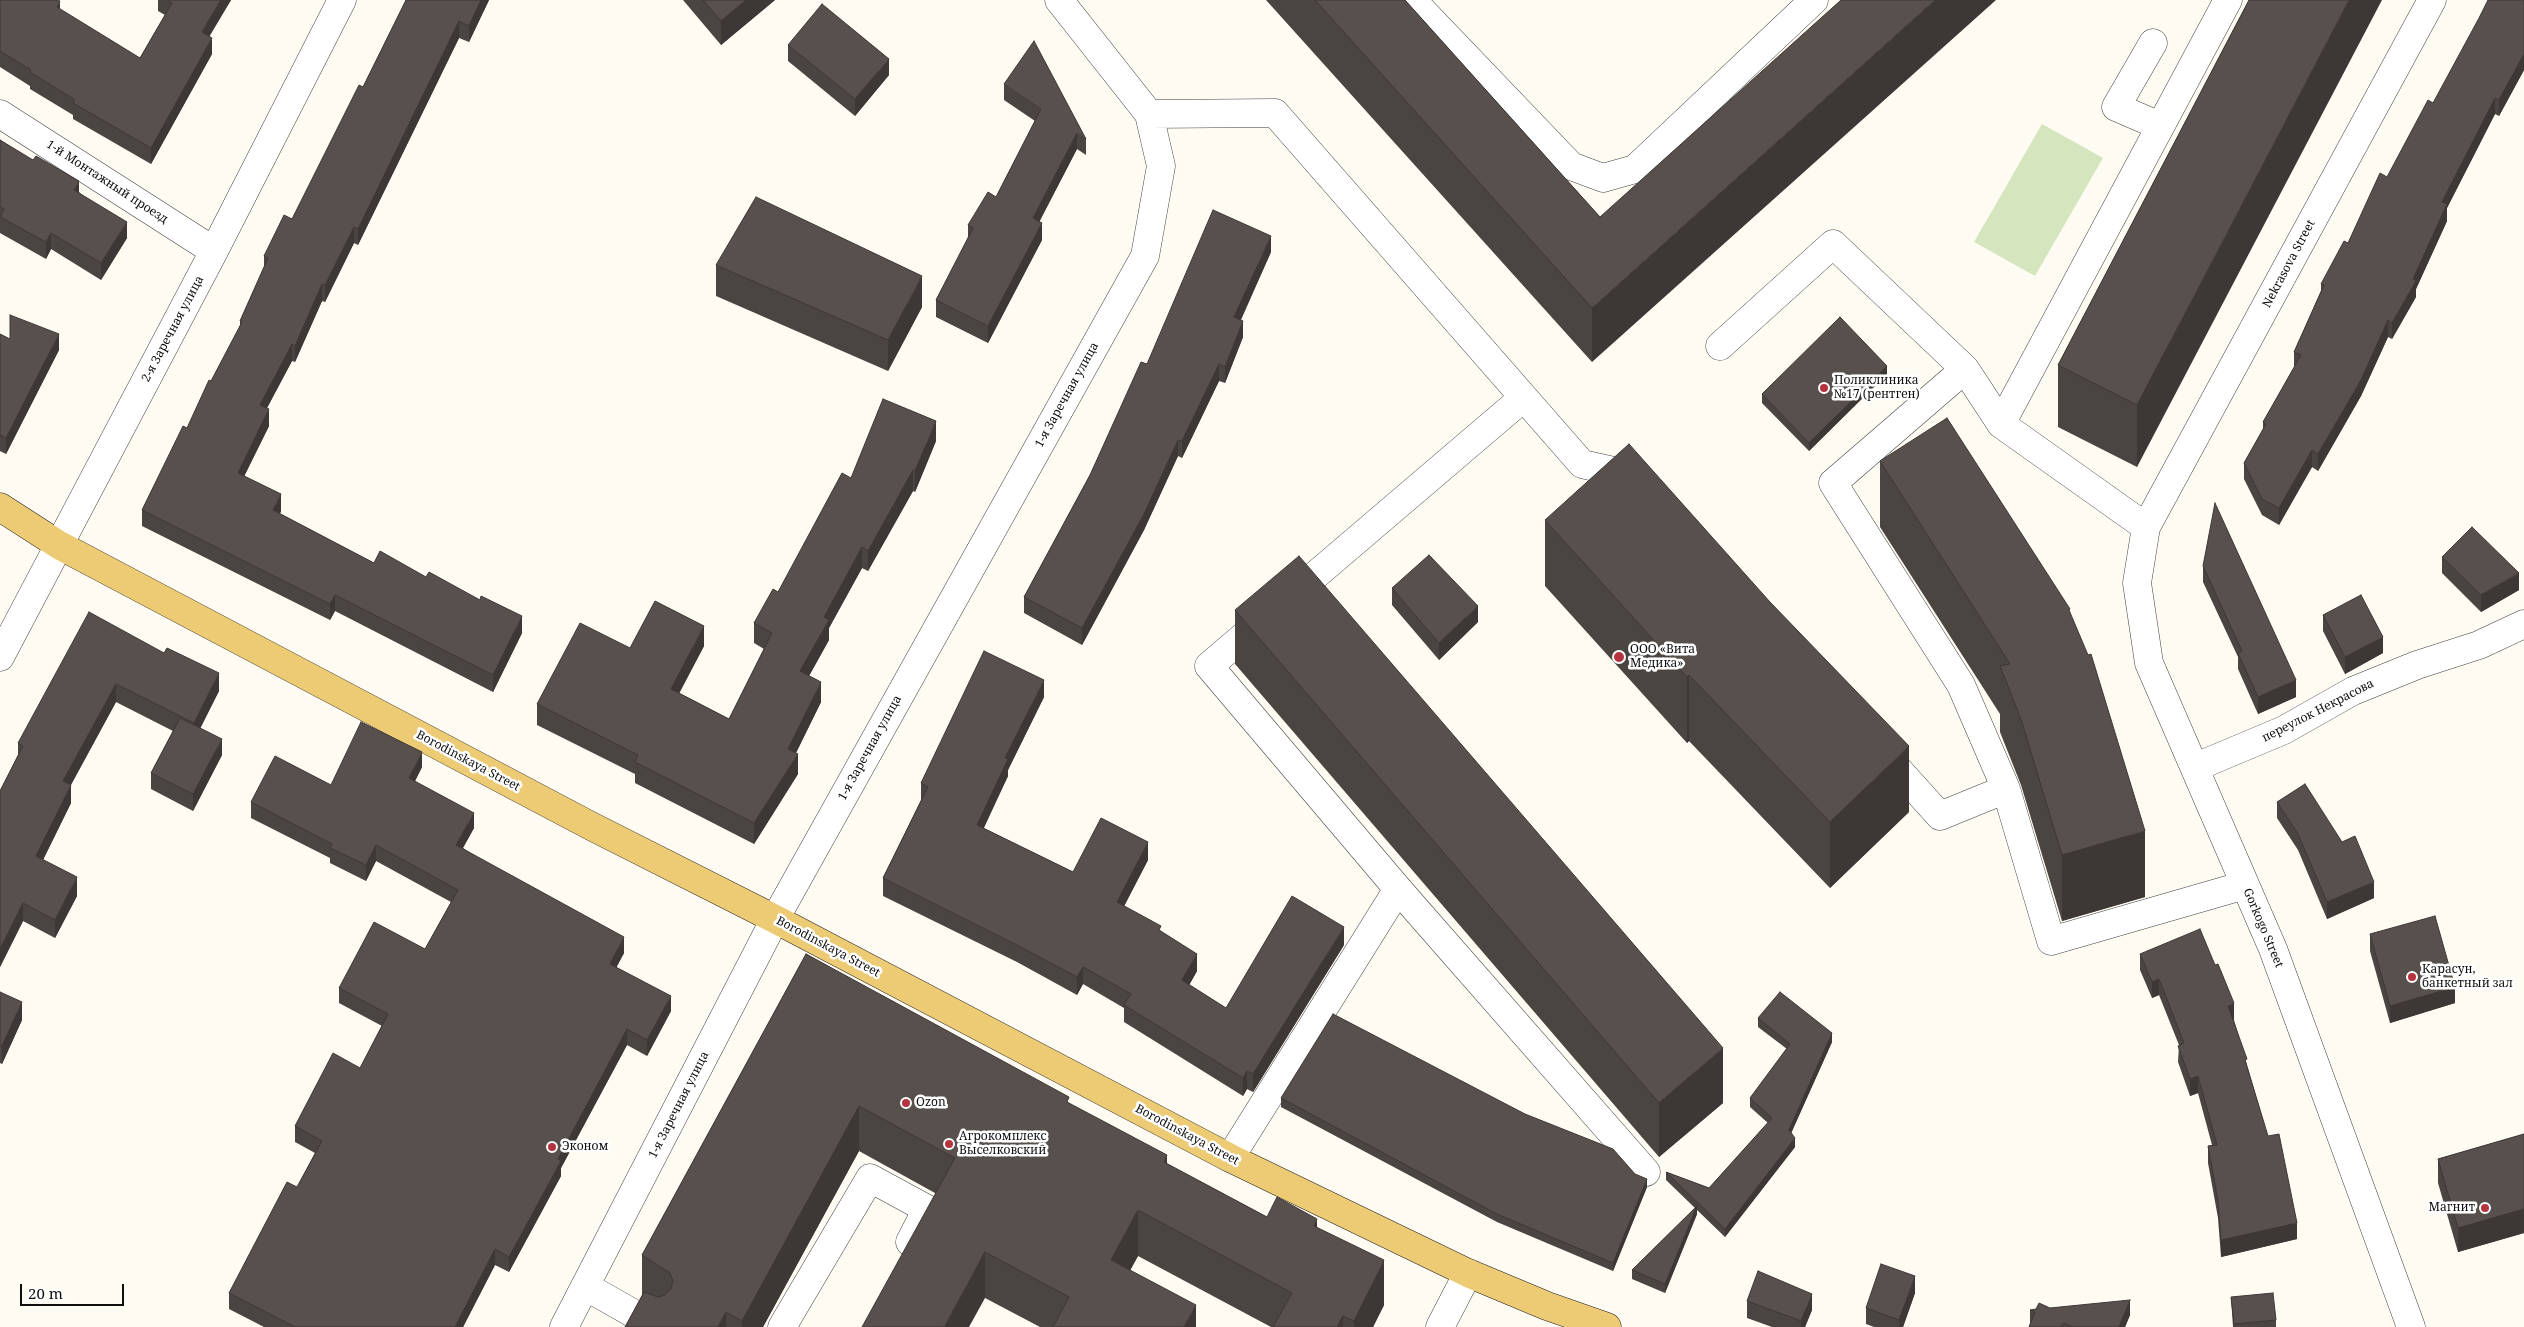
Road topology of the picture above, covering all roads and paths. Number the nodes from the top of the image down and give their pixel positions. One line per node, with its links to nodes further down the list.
1 (342, 0): 11 (street, 2-я Заречная улица)
2 (1412, 0): 3 (street)
3 (1814, 0)
4 (2228, 0): 10 (street)
5 (2432, 0): 18 (street, Nekrasova Street)
6 (1071, 4): 9 (street)
7 (2153, 44): 10 (street)
8 (0, 114): 11 (street, 1-й Монтажный проезд)
9 (1149, 114): 14 (street); 27 (street, 1-я Заречная улица)
10 (2160, 126): 15 (street)
11 (214, 251): 19 (street, 2-я Заречная улица)
12 (1720, 346): 13 (street)
13 (1965, 369): 15 (street); 24 (street)
14 (1523, 398): 16 (street); 26 (street)
15 (2001, 424): 18 (street)
16 (1650, 497)
17 (0, 507): 19 (main road, Borodinskaya Street)
18 (2146, 527): 23 (street, Gorkogo Street)
19 (59, 545): 21 (street, 2-я Заречная улица); 27 (main road, Borodinskaya Street)
20 (2524, 624): 23 (street, переулок Некрасова)
21 (0, 657)
22 (1868, 736): 24 (street)
23 (2196, 767): 25 (street, Gorkogo Street)
24 (2006, 789): 25 (street)
25 (2245, 885): 38 (street, Gorkogo Street)
26 (1398, 889): 28 (street); 29 (street)
27 (775, 919): 28 (main road, Borodinskaya Street); 32 (street, 1-я Заречная улица)
28 (1230, 1158): 31 (main road, Borodinskaya Street)
29 (1646, 1172)
30 (900, 1260): 35 (street)
31 (1468, 1273): 36 (street); 37 (main road, Borodinskaya Street)
32 (585, 1286): 33 (street, 1-я Заречная улица); 34 (street)
33 (564, 1327)
34 (656, 1327)
35 (782, 1327)
36 (1440, 1327)
37 (1607, 1327)
38 (2411, 1327)

